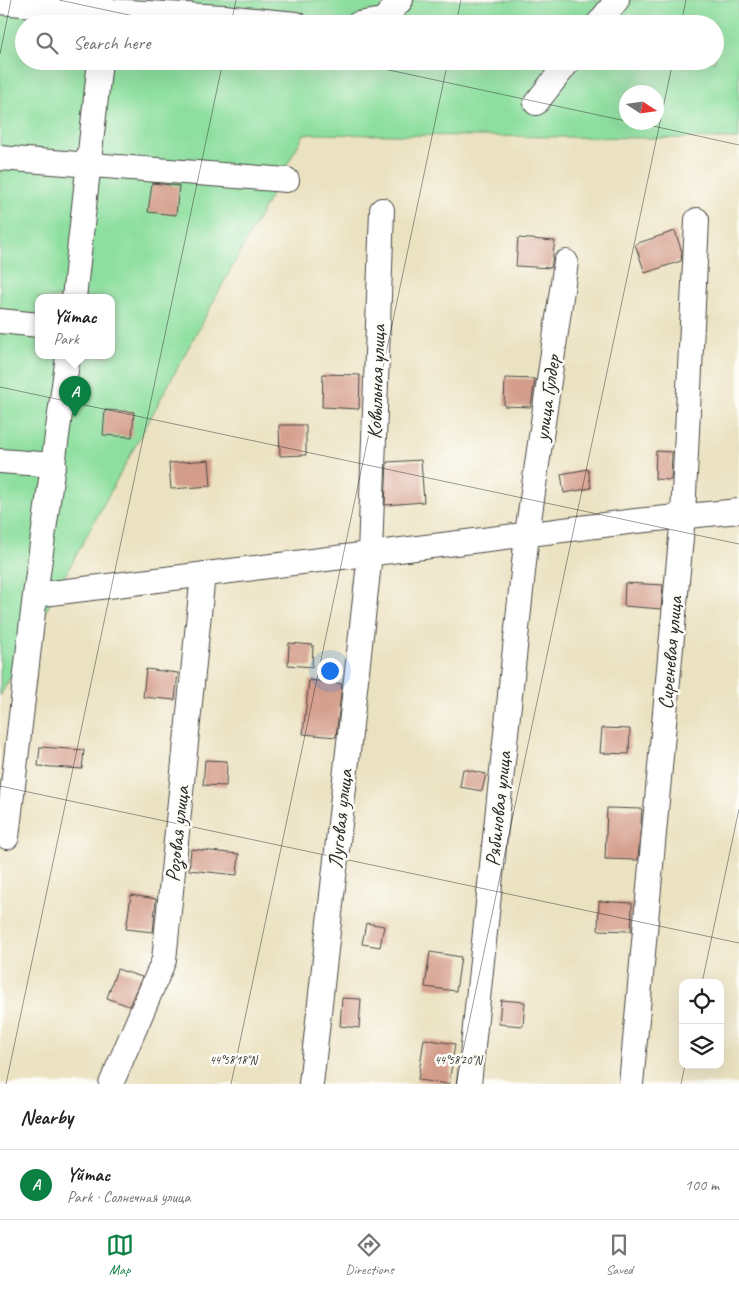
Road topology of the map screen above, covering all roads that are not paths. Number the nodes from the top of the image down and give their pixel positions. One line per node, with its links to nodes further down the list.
1 (401, 0): 6 (street)
2 (616, 0): 7 (street)
3 (0, 2): 4 (street)
4 (105, 12): 5 (street)
5 (176, 15)
6 (388, 15)
7 (605, 15)
8 (99, 70): 12 (street)
9 (562, 70): 10 (street)
10 (536, 103)
11 (0, 158): 12 (street)
12 (89, 165): 13 (street); 17 (street)
13 (287, 180)
14 (382, 210): 26 (street, Ковыльная улица)
15 (697, 220): 24 (street, Сиреневая улица)
16 (566, 262): 25 (street, улица Гулдер)
17 (74, 294)
18 (0, 321): 19 (street)
19 (35, 325)
20 (68, 359): 22 (street)
21 (0, 461): 22 (street)
22 (54, 465): 28 (street)
23 (739, 511): 24 (street)
24 (683, 516): 25 (street); 34 (street, Сиреневая улица)
25 (527, 534): 26 (street); 33 (street, Рябиновая улица)
26 (370, 554): 27 (street); 32 (street, Луговая улица)
27 (203, 574): 28 (street); 31 (street, Розовая улица)
28 (35, 595): 29 (street)
29 (7, 772): 30 (street)
30 (7, 838)
31 (111, 1084)
32 (311, 1084)
33 (469, 1084)
34 (630, 1084)

